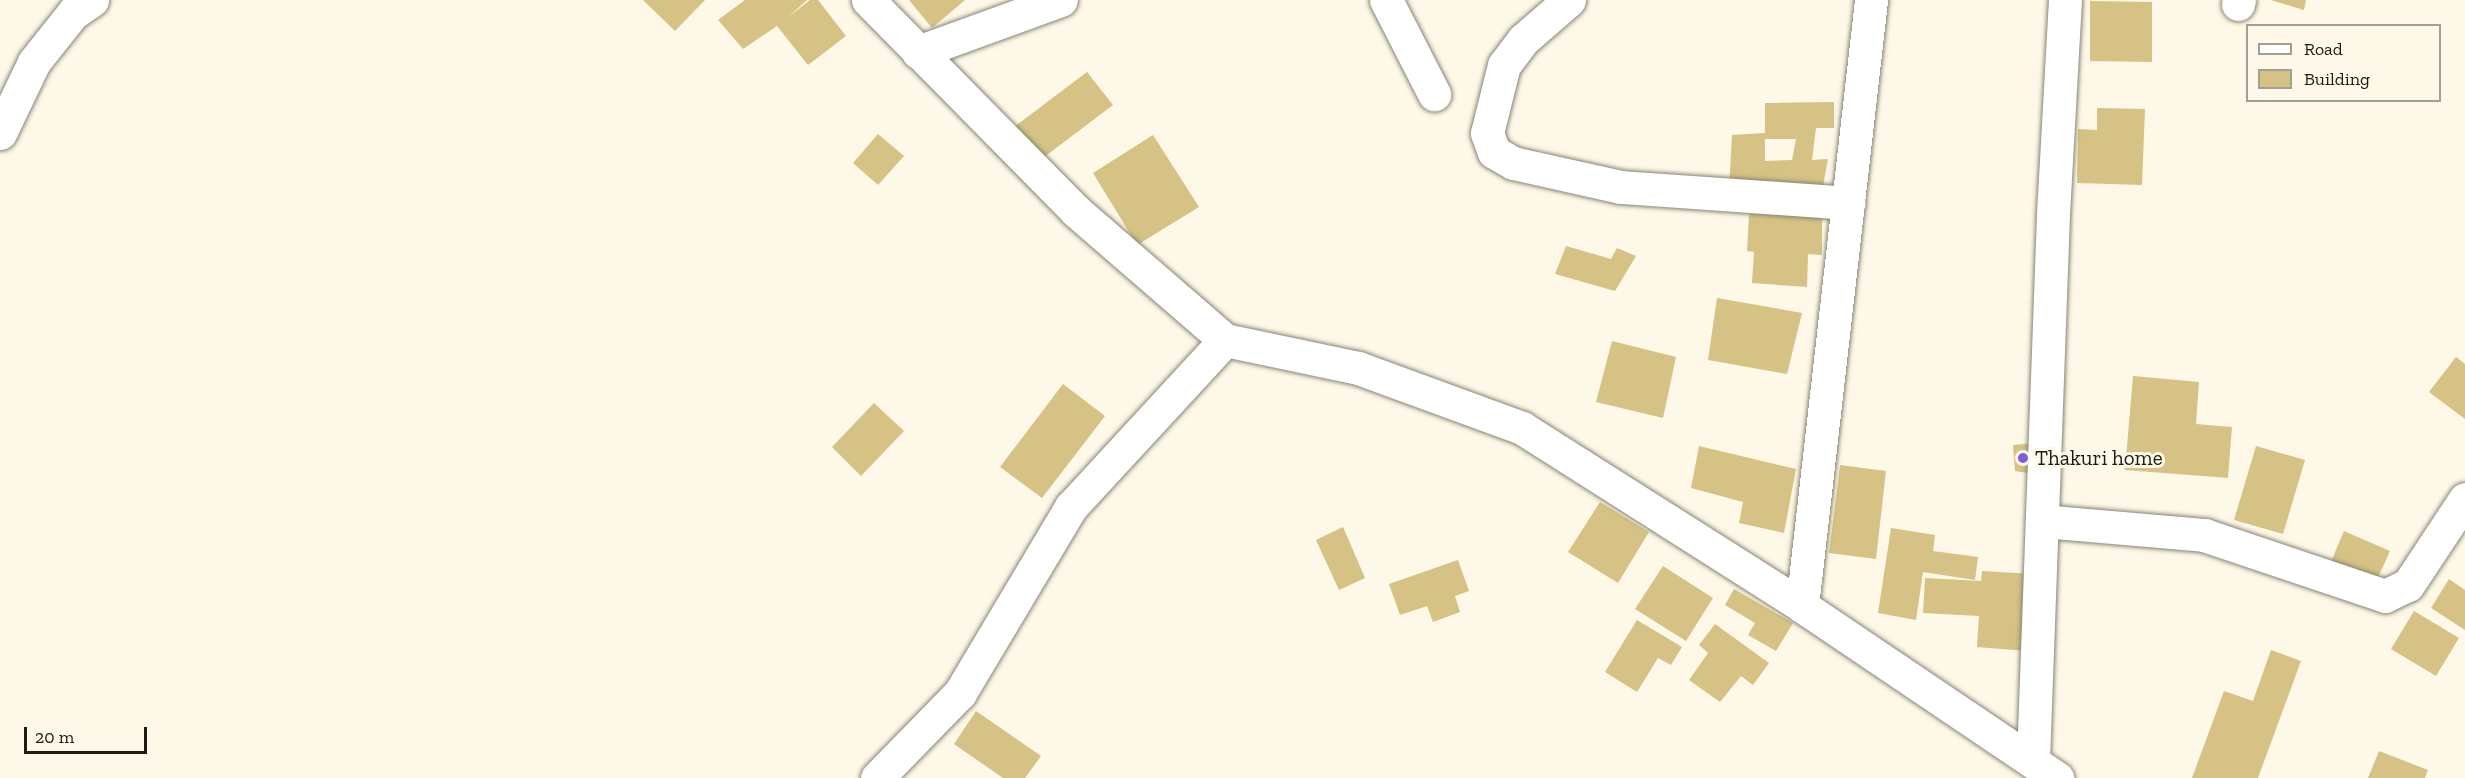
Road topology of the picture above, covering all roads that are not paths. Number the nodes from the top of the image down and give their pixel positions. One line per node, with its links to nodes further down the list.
1 (92, 0): 10 (street)
2 (868, 0): 8 (street)
3 (1061, 0): 8 (street)
4 (1386, 0): 9 (street)
5 (1569, 0): 11 (street)
6 (1871, 0): 11 (street)
7 (2065, 0): 14 (street)
8 (918, 52): 12 (street)
9 (1434, 94)
10 (0, 133)
11 (1848, 203): 15 (street)
12 (1225, 340): 15 (street); 17 (street)
13 (2465, 500): 14 (street)
14 (2042, 521): 16 (street)
15 (1802, 606): 16 (street)
16 (2045, 769)
17 (877, 778)

